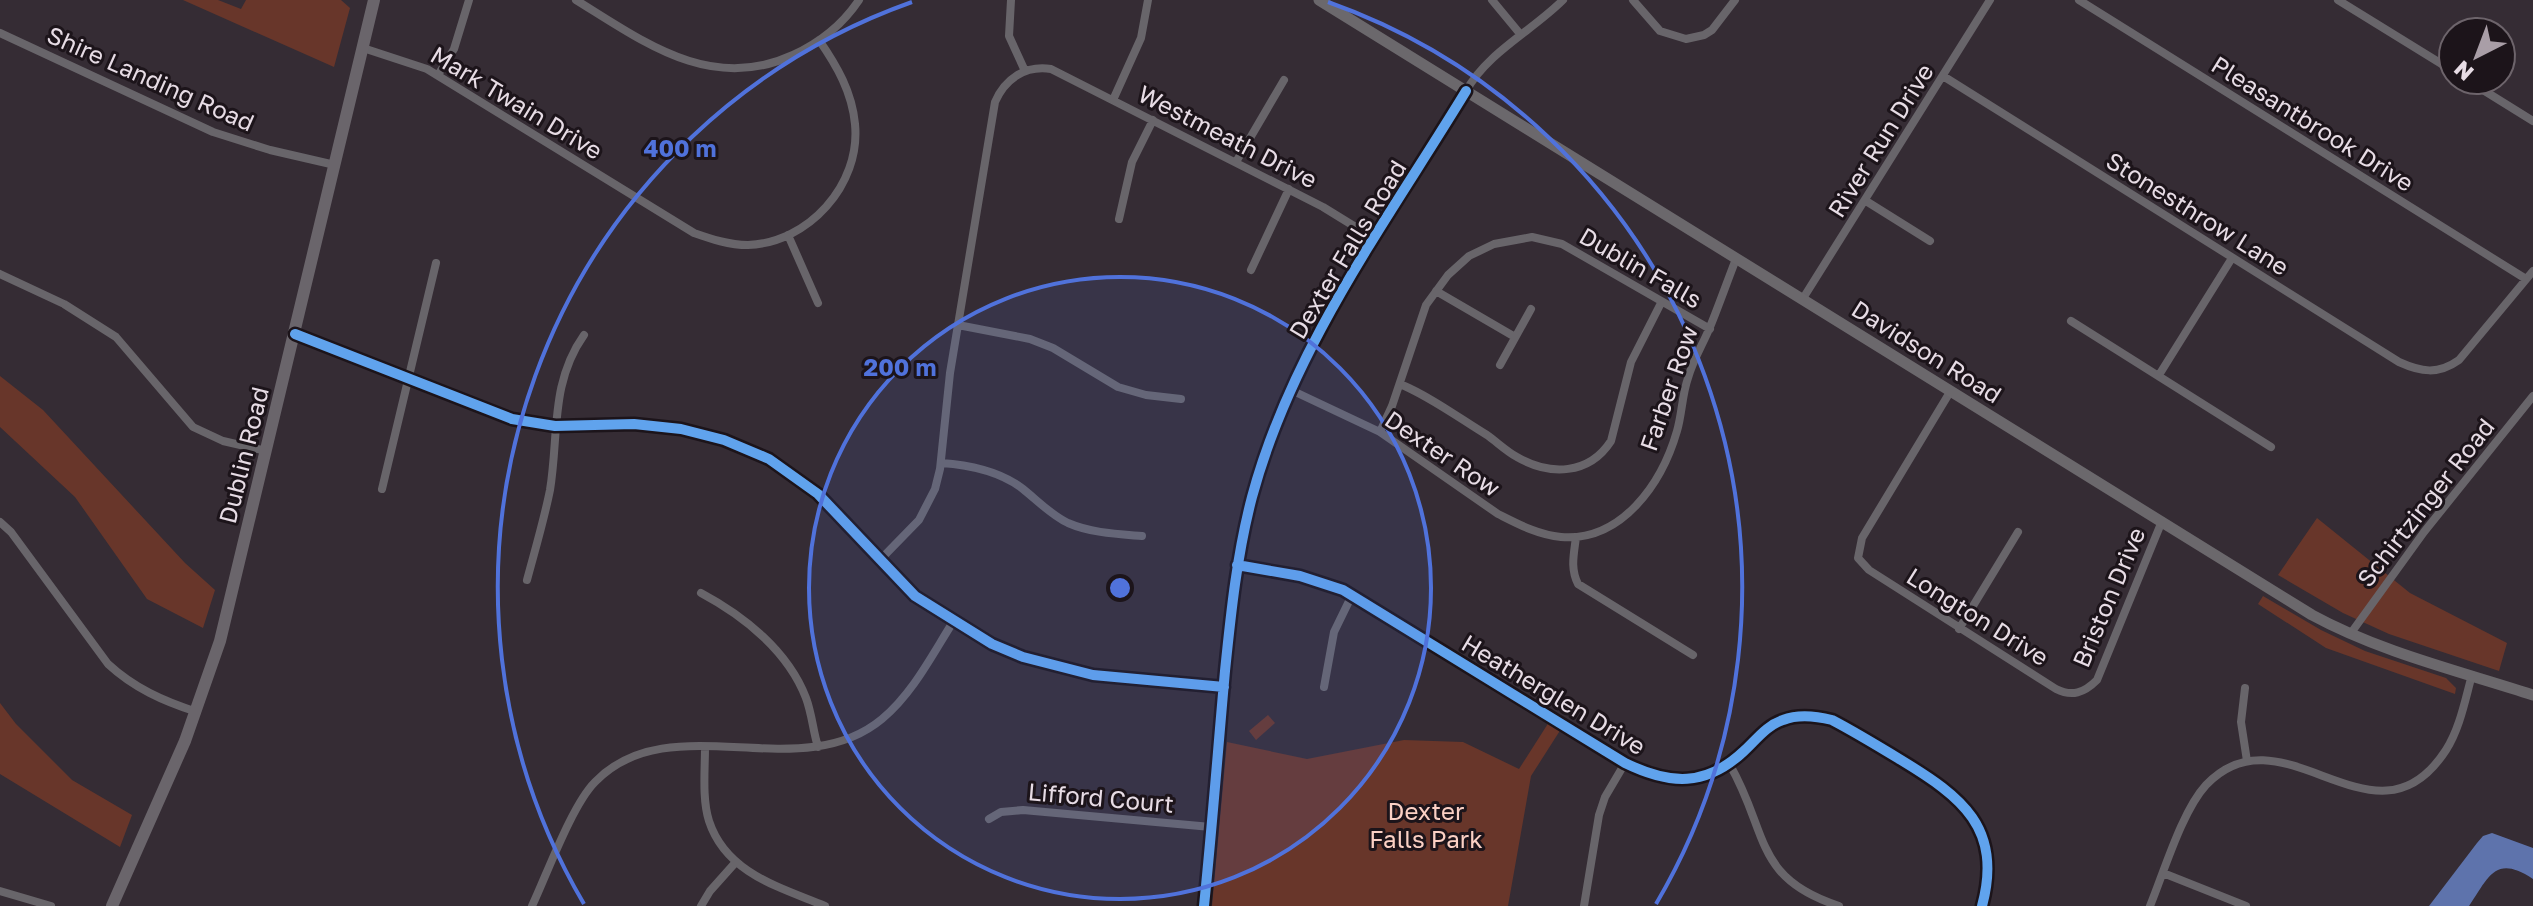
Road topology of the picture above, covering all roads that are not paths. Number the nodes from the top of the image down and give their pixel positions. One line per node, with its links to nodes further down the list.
1 (374, 0): 19 (main road, Dublin Road)
2 (469, 0): 22 (street)
3 (576, 0): 15 (street)
4 (859, 0): 18 (street)
5 (1011, 0): 21 (street)
6 (1148, 0): 27 (street)
7 (1319, 0): 25 (main road, Davidson Road)
8 (1492, 0): 17 (street)
9 (1563, 0): 17 (street)
10 (1633, 0): 11 (street)
11 (1735, 0)
12 (1990, 0): 23 (street, River Run Drive)
13 (2079, 0): 44 (street, Pleasantbrook Drive)
14 (2338, 0): 20 (street)
15 (592, 4): 18 (street)
16 (0, 33): 31 (street, Shire Landing Road)
17 (1521, 35): 25 (street)
18 (819, 40): 35 (street, Mark Twain Drive)
19 (363, 48): 22 (street, Mark Twain Drive); 31 (main road, Dublin Road)
20 (2437, 61)
21 (1025, 71): 27 (street, Westmeath Drive); 51 (street)
22 (438, 75): 35 (street, Mark Twain Drive)
23 (1943, 76): 33 (street, River Run Drive); 38 (street, Stonesthrow Lane)
24 (1284, 80): 30 (street)
25 (1466, 91): 36 (street, Dexter Falls Road); 39 (main road, Davidson Road)
26 (2493, 96): 29 (street)
27 (1113, 100): 28 (street, Westmeath Drive)
28 (1153, 120): 30 (street, Westmeath Drive); 34 (street)
29 (2533, 121)
30 (1236, 162): 32 (street, Westmeath Drive)
31 (335, 165): 53 (main road, Dublin Road)
32 (1289, 189): 36 (street, Westmeath Drive); 41 (street)
33 (1866, 201): 37 (street); 46 (street, River Run Drive)
34 (1119, 219)
35 (788, 235): 47 (street)
36 (1375, 239): 60 (street, Dexter Falls Road)
37 (1930, 241)
38 (2232, 258): 44 (street, Stonesthrow Lane); 57 (street)
39 (1736, 259): 46 (main road, Davidson Road); 52 (street, Farber Row)
40 (436, 263): 58 (street)
41 (1251, 270)
42 (2533, 271): 44 (street)
43 (0, 274): 67 (street)
44 (2526, 279)
45 (1436, 291): 48 (street, Dublin Falls); 55 (street); 59 (street, Dublin Falls)
46 (1802, 300): 61 (main road, Davidson Road)
47 (818, 303)
48 (1661, 303): 52 (street, Dublin Falls); 59 (street)
49 (1531, 309): 55 (street)
50 (2071, 321): 57 (street)
51 (958, 325): 63 (street); 68 (street)
52 (1710, 329): 74 (street, Farber Row)
53 (295, 334): 58 (street); 67 (main road, Dublin Road)
54 (584, 335): 64 (street)
55 (1515, 337): 56 (street)
56 (1500, 365)
57 (2159, 375): 66 (street)
58 (409, 379): 64 (street); 69 (street)
59 (1400, 384): 65 (street, Dublin Falls)
60 (1291, 390): 65 (street, Dexter Row); 76 (street, Dexter Falls Road)
61 (1950, 392): 70 (main road, Davidson Road); 81 (street, Longton Drive)
62 (2533, 396): 82 (street, Schirtzinger Road)
63 (1181, 399)
64 (555, 426): 75 (street); 77 (street)
65 (1380, 432): 74 (street, Dexter Row)
66 (2271, 447)
67 (266, 451): 90 (main road, Dublin Road)
68 (941, 463): 73 (street); 75 (street)
69 (382, 489)
70 (2162, 521): 82 (main road, Davidson Road); 87 (street, Briston Drive)
71 (0, 522): 90 (street)
72 (2018, 532): 81 (street)
73 (1142, 536)
74 (1576, 537): 83 (street)
75 (879, 561): 80 (street)
76 (1237, 565): 79 (street, Heatherglen Drive); 85 (street, Dexter Falls Road)
77 (527, 580)
78 (701, 593): 92 (street)
79 (1352, 595): 86 (street); 94 (street, Heatherglen Drive)
80 (953, 622): 85 (street); 92 (street)
81 (1959, 629): 87 (street, Longton Drive)
82 (2351, 633): 84 (main road, Davidson Road)
83 (1693, 655)
84 (2472, 675): 89 (main road, Davidson Road); 93 (street)
85 (1224, 687): 97 (street, Dexter Falls Road)
86 (1324, 687)
87 (2089, 688)
88 (2245, 688): 93 (street)
89 (2533, 695)
90 (197, 712): 102 (main road, Dublin Road)
91 (705, 747): 92 (street); 98 (street); 103 (street)
92 (818, 747)
93 (2247, 761): 99 (street)
94 (1625, 763): 95 (street, Heatherglen Drive); 107 (street)
95 (1730, 765): 108 (street); 109 (street, Heatherglen Drive)
96 (989, 819): 97 (street, Lifford Court)
97 (1211, 827): 106 (street, Dexter Falls Road)
98 (735, 863): 104 (street); 105 (street)
99 (2163, 873): 110 (street); 111 (street)
100 (0, 891): 101 (street)
101 (51, 906)
102 (112, 906)
103 (532, 906)
104 (701, 906)
105 (825, 906)
106 (1204, 906)
107 (1584, 906)
108 (1839, 906)
109 (1982, 906)
110 (2150, 906)
111 (2246, 906)

